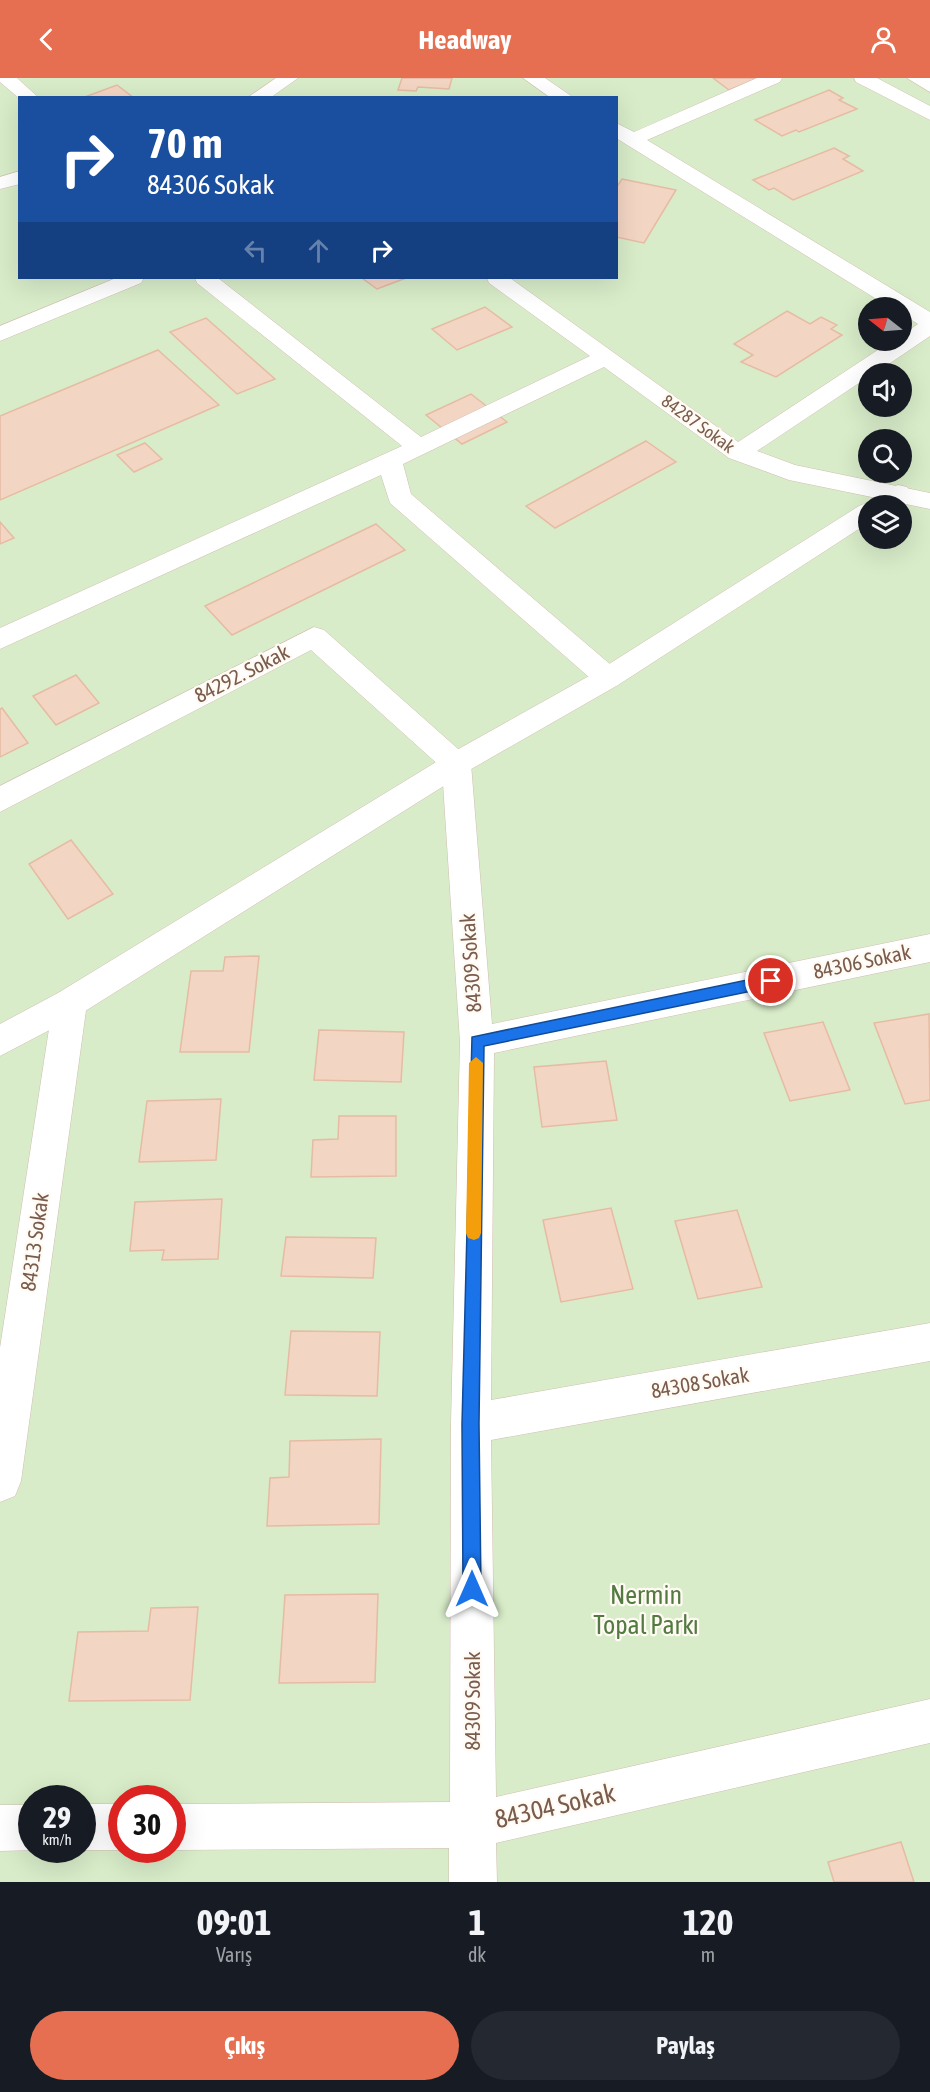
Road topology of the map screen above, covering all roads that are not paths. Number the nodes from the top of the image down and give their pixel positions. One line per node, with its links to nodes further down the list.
1 (6, 78): 8 (street)
2 (289, 78): 9 (street)
3 (532, 78): 10 (street)
4 (773, 78): 12 (street)
5 (862, 78): 11 (street)
6 (916, 78): 7 (street)
7 (930, 86)
8 (28, 96)
9 (258, 96)
10 (562, 96)
11 (930, 114)
12 (625, 134): 18 (street)
13 (18, 178): 14 (street)
14 (0, 183)
15 (131, 279): 19 (street)
16 (206, 279): 21 (street)
17 (498, 279): 20 (street, 84287 Sokak)
18 (930, 324): 22 (street)
19 (0, 334)
20 (606, 357): 21 (street); 22 (street, 84287 Sokak)
21 (419, 447): 23 (street)
22 (738, 453): 24 (street, 84287 Sokak)
23 (390, 461): 28 (street); 29 (street)
24 (873, 495)
25 (912, 500): 26 (street, 84287 Sokak)
26 (930, 501)
27 (858, 518): 29 (street)
28 (0, 639)
29 (608, 678): 30 (street)
30 (456, 764): 31 (street, 84292. Sokak); 33 (street); 35 (street, 84309 Sokak)
31 (0, 800)
32 (930, 948): 35 (street, 84306 Sokak)
33 (70, 1003): 34 (street); 38 (street, 84313 Sokak)
34 (0, 1041)
35 (477, 1042): 37 (street, 84309 Sokak)
36 (930, 1342): 37 (street, 84308 Sokak)
37 (471, 1424): 40 (street, 84309 Sokak)
38 (0, 1481)
39 (930, 1721): 40 (street, 84304 Sokak)
40 (474, 1825): 41 (street, 84304 Sokak); 44 (street, 84309 Sokak)
41 (186, 1827)
42 (0, 1828): 43 (street)
43 (18, 1828)
44 (473, 1882)

